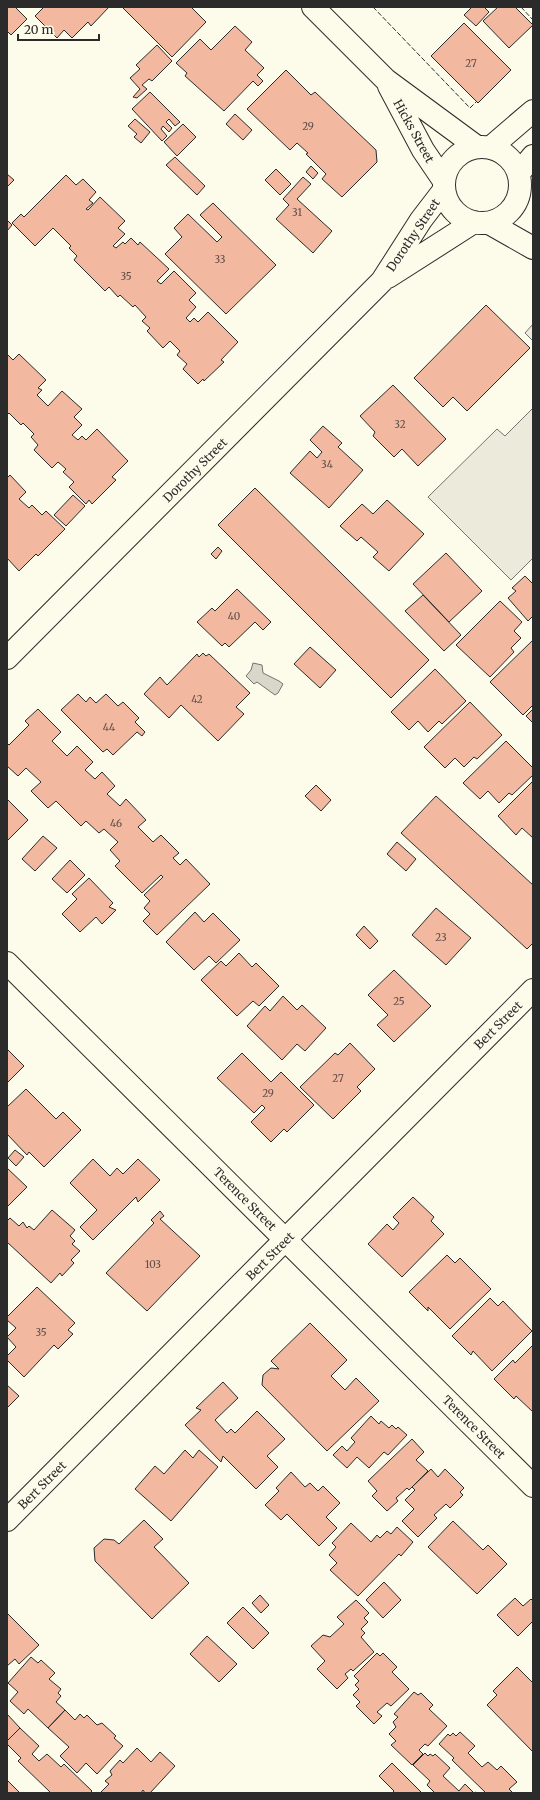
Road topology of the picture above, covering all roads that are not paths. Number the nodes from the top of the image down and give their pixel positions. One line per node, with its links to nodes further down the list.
1 (313, 7): 2 (street, Hicks Street)
2 (386, 80): 4 (street, Hicks Street); 6 (street, Hicks Street)
3 (533, 111): 4 (street)
4 (484, 147): 6 (street); 7 (street)
5 (533, 156): 7 (street)
6 (444, 185): 8 (street); 10 (street, Dorothy Street)
7 (524, 186): 8 (street)
8 (482, 223): 9 (street); 10 (street, Dorothy Street)
9 (533, 248)
10 (382, 281): 11 (street, Dorothy Street)
11 (7, 658)
12 (7, 963): 14 (street, Terence Street)
13 (533, 990): 14 (street, Bert Street)
14 (286, 1240): 15 (street, Terence Street); 16 (street, Bert Street)
15 (533, 1486)
16 (7, 1520)

